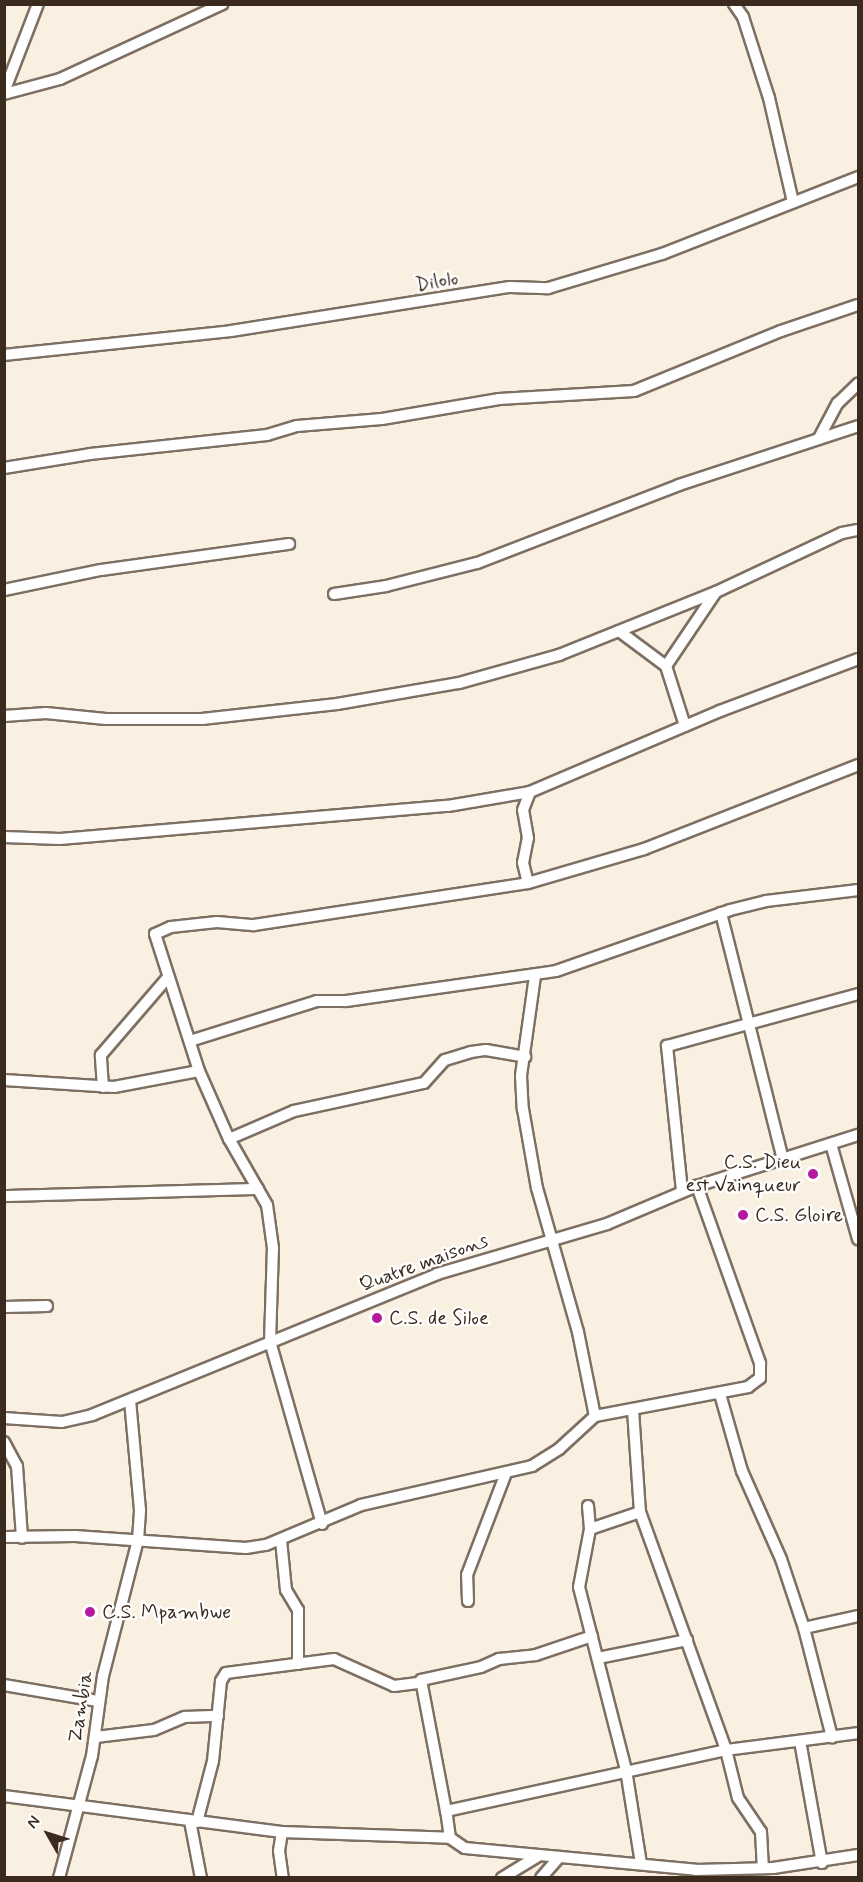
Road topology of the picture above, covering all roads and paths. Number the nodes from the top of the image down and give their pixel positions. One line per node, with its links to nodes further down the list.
1 (38, 4): 4 (street)
2 (222, 4): 4 (street)
3 (734, 4): 6 (street)
4 (4, 93)
5 (858, 177): 6 (street, Dilolo)
6 (794, 202): 8 (street, Dilolo)
7 (858, 305): 12 (street)
8 (4, 355)
9 (858, 384): 11 (street)
10 (858, 426): 11 (street)
11 (819, 438): 17 (street)
12 (4, 468)
13 (858, 530): 16 (street)
14 (289, 544): 15 (street)
15 (4, 590)
16 (716, 592): 18 (street); 20 (street)
17 (334, 594)
18 (619, 631): 20 (street); 21 (street)
19 (858, 659): 22 (street)
20 (666, 666): 22 (street)
21 (4, 716)
22 (685, 726): 24 (street)
23 (858, 765): 26 (street)
24 (530, 792): 25 (street); 26 (street)
25 (4, 837)
26 (528, 883): 30 (street)
27 (858, 890): 28 (street)
28 (722, 913): 29 (street); 32 (street)
29 (535, 976): 33 (street); 34 (street)
30 (168, 977): 33 (street); 37 (street)
31 (858, 994): 32 (street)
32 (746, 1022): 41 (street); 44 (street)
33 (190, 1041): 35 (street)
34 (525, 1057): 39 (street); 46 (street)
35 (199, 1071): 37 (street); 39 (street)
36 (4, 1080): 37 (street)
37 (103, 1087)
38 (858, 1135): 40 (street, Quatre maisons)
39 (229, 1139): 43 (street)
40 (831, 1144): 41 (street, Quatre maisons); 47 (street)
41 (783, 1159): 42 (street, Quatre maisons)
42 (697, 1186): 44 (street, Quatre maisons); 51 (street)
43 (258, 1188): 45 (street); 50 (street)
44 (682, 1191): 46 (street, Quatre maisons)
45 (4, 1196)
46 (554, 1238): 50 (street, Quatre maisons); 54 (street)
47 (858, 1239)
48 (47, 1306): 49 (street)
49 (4, 1307)
50 (270, 1342): 52 (street, Quatre maisons); 60 (street)
51 (720, 1394): 53 (street); 68 (street)
52 (130, 1401): 55 (street, Quatre maisons); 64 (street, Zambia)
53 (633, 1410): 54 (street); 59 (street)
54 (595, 1416): 57 (street)
55 (4, 1418)
56 (4, 1442): 63 (street)
57 (506, 1473): 60 (street); 66 (street)
58 (588, 1506): 61 (street)
59 (640, 1512): 61 (street); 70 (street)
60 (322, 1524): 65 (street)
61 (590, 1529): 69 (street)
62 (4, 1538): 63 (street)
63 (22, 1538): 64 (street)
64 (138, 1540): 65 (street); 75 (street, Zambia)
65 (281, 1540): 72 (street)
66 (468, 1601)
67 (858, 1616): 68 (street)
68 (804, 1628): 79 (street)
69 (592, 1636): 71 (street); 73 (street)
70 (687, 1640): 71 (street); 81 (street)
71 (598, 1658): 82 (street)
72 (298, 1664): 73 (street); 76 (street)
73 (420, 1683): 85 (street)
74 (4, 1685): 75 (street)
75 (98, 1701): 78 (street, Zambia)
76 (218, 1716): 78 (street); 86 (street)
77 (858, 1733): 79 (street)
78 (96, 1737): 84 (street, Zambia)
79 (832, 1737): 80 (street)
80 (801, 1741): 81 (street); 92 (street)
81 (726, 1750): 82 (street); 94 (street)
82 (626, 1770): 85 (street); 93 (street)
83 (4, 1796): 84 (street)
84 (80, 1807): 86 (street); 97 (street, Zambia)
85 (446, 1811): 88 (street)
86 (193, 1822): 87 (street); 98 (street)
87 (282, 1832): 88 (street); 99 (street)
88 (450, 1838): 90 (street)
89 (858, 1855): 92 (street)
90 (538, 1856): 91 (street); 100 (street)
91 (559, 1857): 93 (street); 101 (street)
92 (822, 1863): 94 (street)
93 (641, 1864): 95 (street)
94 (762, 1867): 96 (street)
95 (657, 1872): 96 (street)
96 (738, 1874)
97 (58, 1878)
98 (201, 1878)
99 (283, 1878)
100 (502, 1878)
101 (541, 1878)

